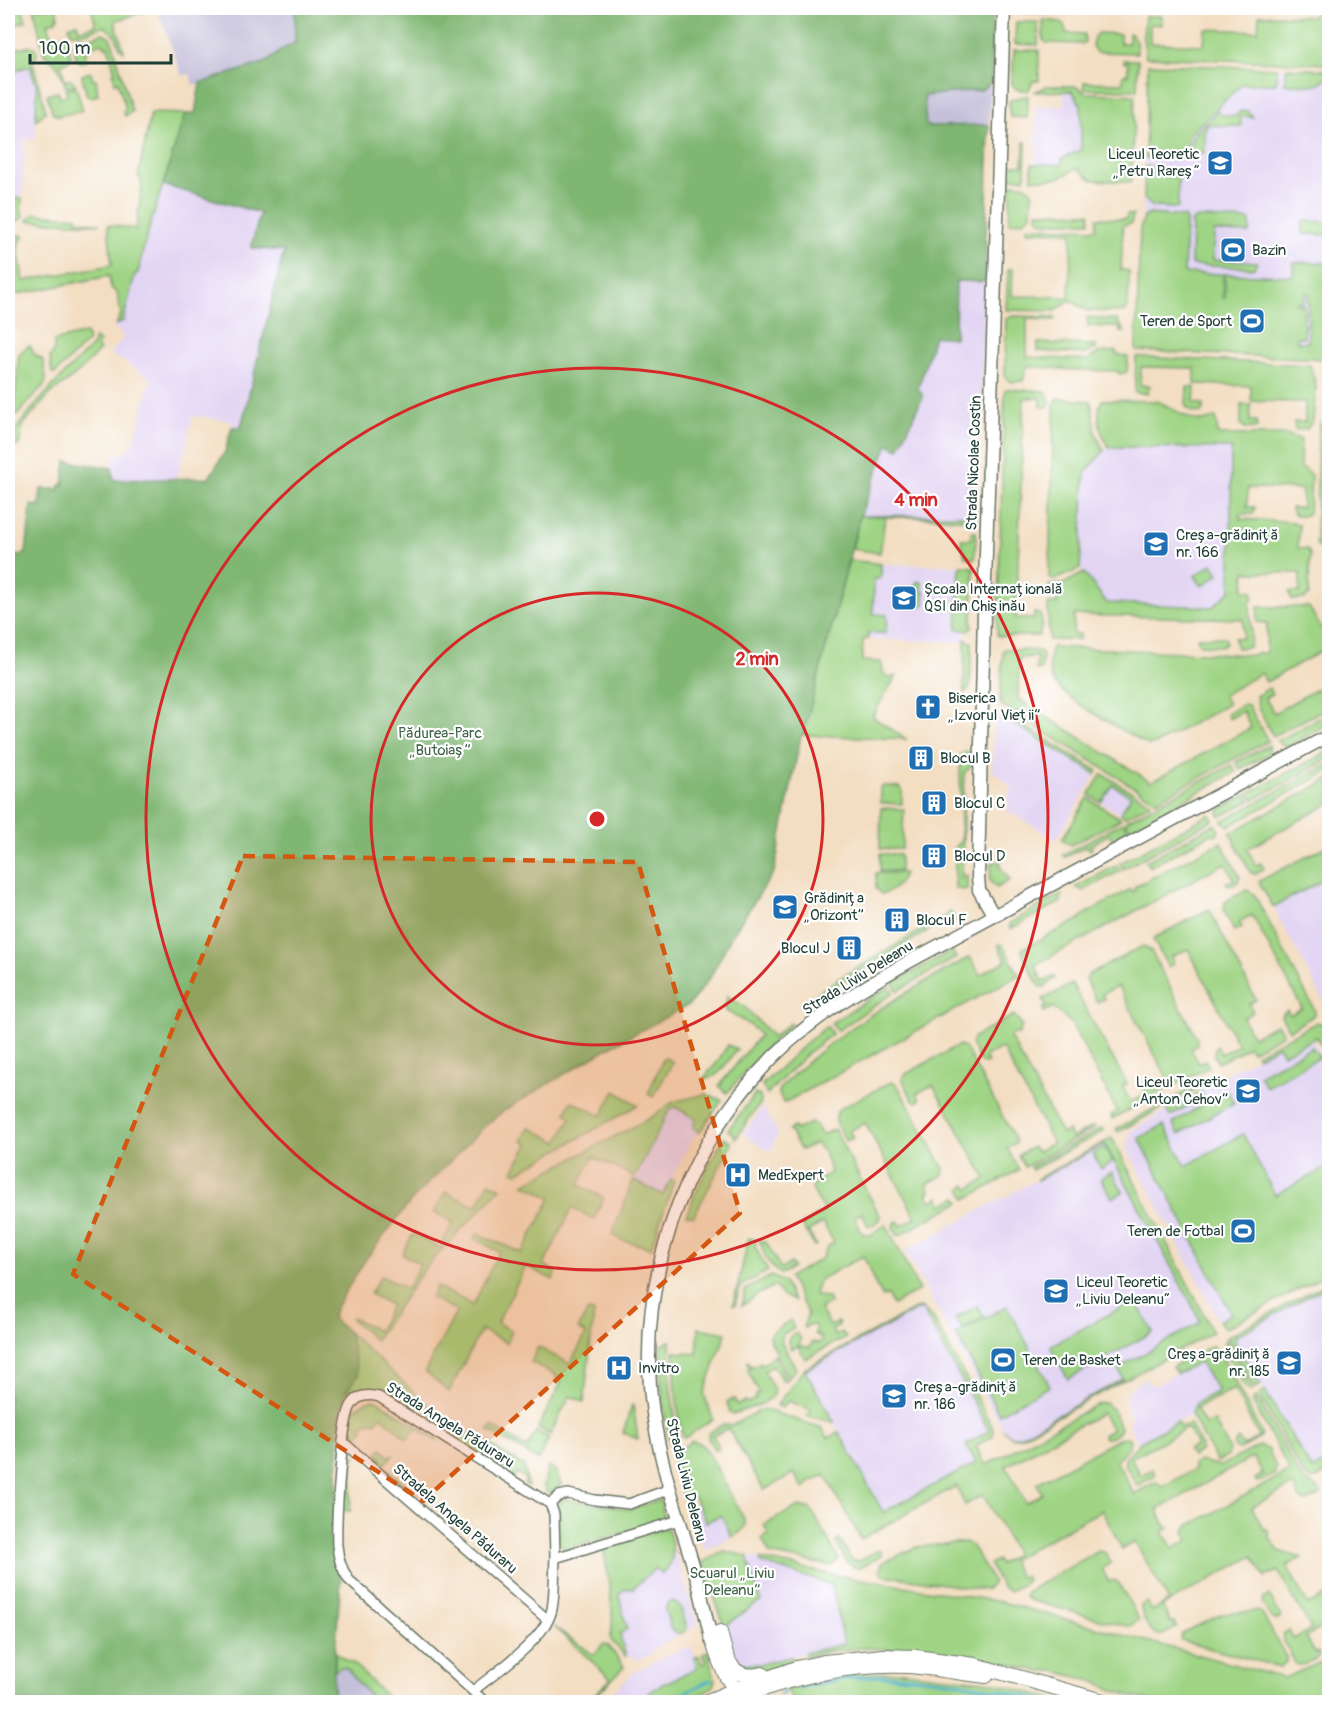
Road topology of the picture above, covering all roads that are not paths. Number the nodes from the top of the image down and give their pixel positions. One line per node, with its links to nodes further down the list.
1 (1004, 8): 3 (main road, Strada Nicolae Costin)
2 (1329, 735): 3 (main road, Strada Liviu Deleanu)
3 (994, 916): 5 (main road, Strada Liviu Deleanu)
4 (343, 1442): 6 (street, Strada Angela Păduraru); 9 (street, Stradela Angela Păduraru); 13 (street, Strada Angela Păduraru)
5 (670, 1489): 6 (street); 7 (main road, Strada Liviu Deleanu)
6 (550, 1504): 8 (street)
7 (680, 1520): 8 (street); 10 (main road, Strada Liviu Deleanu)
8 (555, 1558): 9 (street)
9 (548, 1620): 13 (street)
10 (717, 1636): 11 (highway); 14 (highway); 16 (highway)
11 (911, 1657): 12 (highway); 14 (highway)
12 (1023, 1680): 14 (highway); 19 (highway)
13 (473, 1691): 15 (street, Strada Angela Păduraru)
14 (732, 1692): 17 (highway); 18 (highway)
15 (485, 1702)
16 (697, 1702)
17 (706, 1702)
18 (717, 1702)
19 (1106, 1702)

